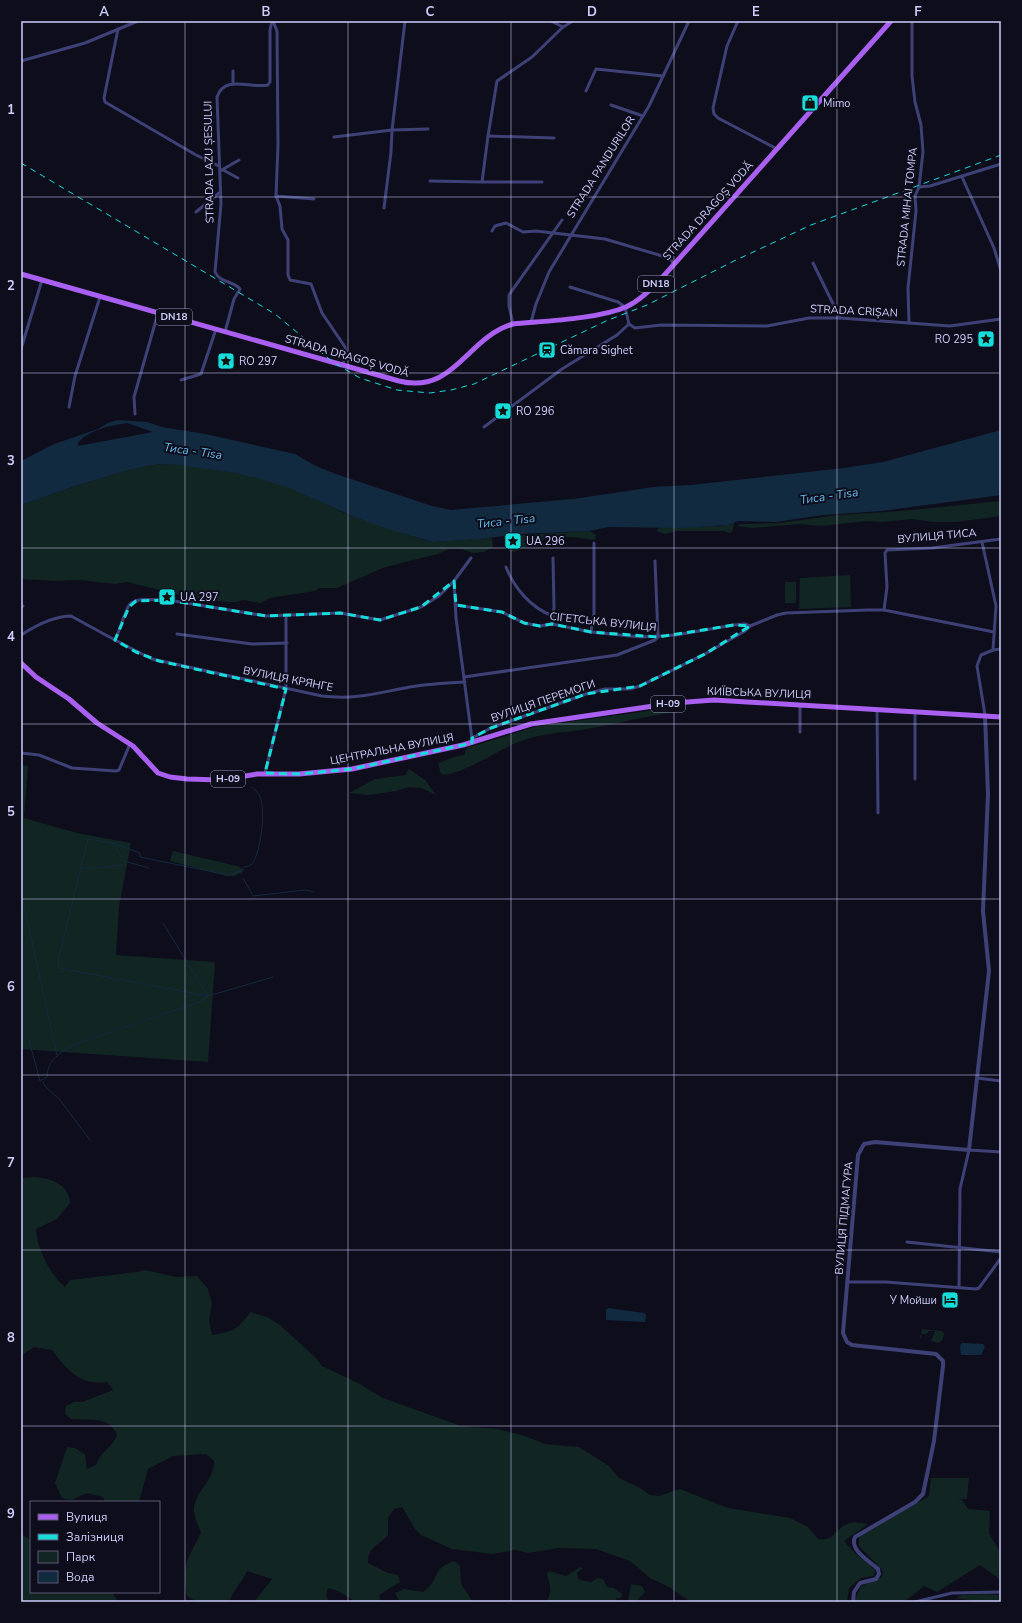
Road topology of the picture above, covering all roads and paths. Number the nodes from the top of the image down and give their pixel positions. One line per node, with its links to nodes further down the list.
1 (138, 21): 11 (street)
2 (273, 21): 15 (street); 36 (street)
3 (405, 21): 20 (street)
4 (551, 21): 10 (street)
5 (573, 21): 10 (street)
6 (689, 21): 14 (street, STRADA PANDURILOR)
7 (738, 21): 24 (street)
8 (891, 21): 24 (main road, STRADA DRAGOȘ VODĂ / DN18)
9 (912, 21): 34 (street, STRADA MIHAI TOMPA)
10 (563, 27): 21 (street)
11 (118, 29): 12 (street); 27 (street)
12 (21, 61)
13 (233, 71): 15 (street)
14 (663, 76): 16 (street); 18 (street, STRADA PANDURILOR)
15 (233, 84): 27 (street, STRADA LAZU ȘESULUI)
16 (586, 91)
17 (611, 105): 18 (street)
18 (643, 116): 43 (street, STRADA PANDURILOR)
19 (428, 128): 20 (street)
20 (392, 130): 22 (street); 38 (street)
21 (488, 136): 23 (street); 32 (street)
22 (334, 137)
23 (554, 138)
24 (778, 149): 45 (main road, STRADA DRAGOȘ VODĂ / DN18)
25 (239, 160): 28 (street)
26 (1001, 164): 29 (street)
27 (219, 166): 28 (street, STRADA LAZU ȘESULUI)
28 (221, 171): 30 (street); 35 (street, STRADA LAZU ȘESULUI)
29 (962, 177): 34 (street); 46 (street)
30 (238, 178)
31 (430, 181): 32 (street)
32 (482, 182): 33 (street)
33 (542, 182)
34 (919, 187): 56 (street, STRADA MIHAI TOMPA)
35 (220, 192): 39 (street); 60 (street, STRADA LAZU ȘESULUI)
36 (276, 196): 37 (street); 62 (street)
37 (314, 199)
38 (384, 208)
39 (196, 212)
40 (562, 220): 42 (street)
41 (492, 230): 42 (street)
42 (553, 234): 43 (street); 57 (street)
43 (570, 235): 45 (street); 55 (street, STRADA PANDURILOR)
44 (813, 263): 53 (street)
45 (674, 264): 51 (main road, STRADA DRAGOȘ VODĂ / DN18)
46 (1001, 271)
47 (21, 274): 48 (main road, STRADA DRAGOȘ VODĂ / DN18)
48 (42, 280): 50 (main road, STRADA DRAGOȘ VODĂ / DN18); 61 (street)
49 (570, 288): 51 (street)
50 (100, 296): 52 (main road, STRADA DRAGOȘ VODĂ / DN18); 64 (street)
51 (625, 307): 55 (main road, STRADA DRAGOȘ VODĂ / DN18); 58 (street)
52 (158, 313): 59 (main road, STRADA DRAGOȘ VODĂ / DN18); 65 (street)
53 (840, 318): 56 (street, STRADA CRIȘAN); 58 (street, STRADA CRIȘAN)
54 (1001, 319): 56 (street, STRADA CRIȘAN)
55 (531, 322): 57 (main road, STRADA DRAGOȘ VODĂ / DN18)
56 (909, 323)
57 (512, 324): 62 (main road, STRADA DRAGOȘ VODĂ / DN18)
58 (629, 324): 66 (street)
59 (216, 329): 60 (main road, STRADA DRAGOȘ VODĂ / DN18); 63 (street)
60 (225, 332): 62 (main road, STRADA DRAGOȘ VODĂ / DN18)
61 (21, 349)
62 (343, 365)
63 (181, 380)
64 (69, 407)
65 (135, 414)
66 (484, 428)
67 (1001, 540): 68 (street, ВУЛИЦЯ ТИСА)
68 (982, 542): 76 (street, ВУЛИЦЯ ТИСА); 82 (street)
69 (594, 543): 81 (street)
70 (471, 558): 74 (street)
71 (553, 558): 78 (street)
72 (655, 561): 85 (street)
73 (506, 567): 78 (street)
74 (454, 581): 75 (street); 77 (street)
75 (456, 605): 79 (street, СІГЕТСЬКА ВУЛИЦЯ); 91 (street)
76 (884, 610): 80 (street); 82 (street)
77 (286, 615): 86 (street); 87 (street)
78 (553, 616): 79 (street)
79 (552, 624): 81 (street, СІГЕТСЬКА ВУЛИЦЯ)
80 (750, 626): 85 (street, СІГЕТСЬКА ВУЛИЦЯ); 100 (street, ВУЛИЦЯ ПЕРЕМОГИ)
81 (591, 632): 85 (street, СІГЕТСЬКА ВУЛИЦЯ)
82 (994, 632): 89 (street)
83 (177, 634): 87 (street)
84 (21, 635): 86 (street, ВУЛИЦЯ КРЯНГЕ)
85 (658, 637): 91 (street)
86 (115, 640): 93 (street, ВУЛИЦЯ КРЯНГЕ)
87 (287, 643): 93 (street)
88 (1001, 649): 89 (street)
89 (993, 650): 97 (street)
90 (21, 663): 101 (main road, ЦЕНТРАЛЬНА ВУЛИЦЯ / Н-09)
91 (464, 677): 92 (street)
92 (464, 682): 93 (street, ВУЛИЦЯ КРЯНГЕ); 100 (street)
93 (286, 689): 103 (street)
94 (800, 705): 95 (main road, КИЇВСЬКА ВУЛИЦЯ / Н-09); 99 (street); 100 (main road, КИЇВСЬКА ВУЛИЦЯ / Н-09)
95 (877, 709): 96 (main road, КИЇВСЬКА ВУЛИЦЯ / Н-09); 105 (street)
96 (915, 711): 97 (main road, КИЇВСЬКА ВУЛИЦЯ / Н-09); 104 (street)
97 (985, 715): 98 (main road, КИЇВСЬКА ВУЛИЦЯ / Н-09); 106 (street)
98 (1001, 717)
99 (800, 732)
100 (472, 740): 103 (main road, ЦЕНТРАЛЬНА ВУЛИЦЯ / Н-09)
101 (130, 744): 102 (street); 103 (main road, ЦЕНТРАЛЬНА ВУЛИЦЯ / Н-09)
102 (21, 753)
103 (264, 773)
104 (915, 779)
105 (878, 813)
106 (978, 1078): 107 (street); 108 (street)
107 (1001, 1081)
108 (969, 1150): 109 (street); 111 (street); 114 (street, ВУЛИЦЯ ПІДМАГУРА)
109 (1001, 1152)
110 (907, 1242): 111 (street)
111 (958, 1247): 112 (street); 115 (street)
112 (1001, 1252)
113 (1001, 1258): 115 (street, ВУЛИЦЯ ПІДМАГУРА)
114 (847, 1282): 115 (street, ВУЛИЦЯ ПІДМАГУРА); 117 (street, ВУЛИЦЯ ПІДМАГУРА)
115 (959, 1287)
116 (1001, 1592): 118 (street)
117 (853, 1602)
118 (915, 1602)

